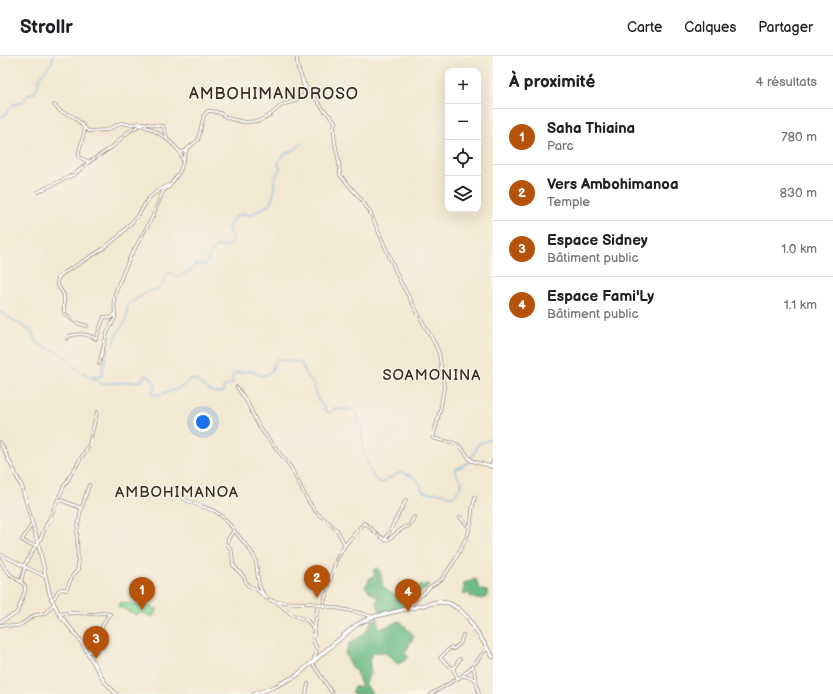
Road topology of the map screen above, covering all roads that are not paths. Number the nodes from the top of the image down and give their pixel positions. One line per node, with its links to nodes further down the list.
1 (297, 56): 2 (street)
2 (302, 78): 8 (street); 21 (street)
3 (54, 105): 6 (street)
4 (135, 125): 5 (street); 6 (street); 7 (street)
5 (140, 125): 7 (street); 11 (street)
6 (84, 128): 11 (street)
7 (167, 138): 9 (street)
8 (187, 151): 9 (street); 10 (street)
9 (180, 152): 10 (street)
10 (183, 161): 12 (street)
11 (89, 162): 13 (street)
12 (170, 185): 14 (street); 15 (street)
13 (38, 192)
14 (115, 314): 16 (street); 17 (street)
15 (87, 326)
16 (67, 339)
17 (99, 364)
18 (236, 387): 37 (street)
19 (97, 412): 28 (street)
20 (0, 442): 38 (street)
21 (469, 458): 22 (street)
22 (472, 460): 24 (street)
23 (493, 461): 24 (street)
24 (492, 467)
25 (89, 485): 30 (street)
26 (178, 493): 35 (street)
27 (475, 497): 34 (street)
28 (58, 499): 30 (street); 38 (street)
29 (406, 500): 36 (street)
30 (82, 508): 45 (street)
31 (414, 517): 36 (street)
32 (460, 517): 34 (street)
33 (32, 526): 38 (street)
34 (470, 528): 50 (street)
35 (234, 530): 44 (street); 46 (street)
36 (385, 540): 37 (street)
37 (345, 544): 49 (street)
38 (37, 545): 41 (street); 42 (street)
39 (0, 554): 41 (street)
40 (0, 560): 43 (street)
41 (24, 566): 42 (street); 43 (street)
42 (46, 577): 45 (street)
43 (21, 581): 53 (street)
44 (266, 598)
45 (51, 599): 47 (street)
46 (278, 603): 48 (street); 54 (street)
47 (54, 604): 51 (street); 53 (street)
48 (318, 604): 49 (street); 54 (street)
49 (323, 606): 52 (street)
50 (407, 610): 52 (main road); 56 (main road)
51 (59, 614): 57 (street); 57 (street)
52 (372, 617): 60 (main road)
53 (0, 623)
54 (314, 631): 60 (street)
55 (463, 635): 62 (street)
56 (487, 648): 58 (main road); 61 (street)
57 (86, 652): 68 (street)
58 (493, 657)
59 (460, 659): 62 (street)
60 (313, 662): 67 (street); 69 (main road)
61 (472, 666): 63 (street); 65 (street)
62 (453, 669): 64 (street)
63 (462, 676): 64 (street); 65 (street)
64 (459, 678): 71 (street)
65 (476, 680): 72 (street)
66 (308, 684): 70 (street)
67 (332, 693)
68 (116, 694)
69 (254, 694)
70 (306, 694)
71 (431, 694)
72 (479, 694)

